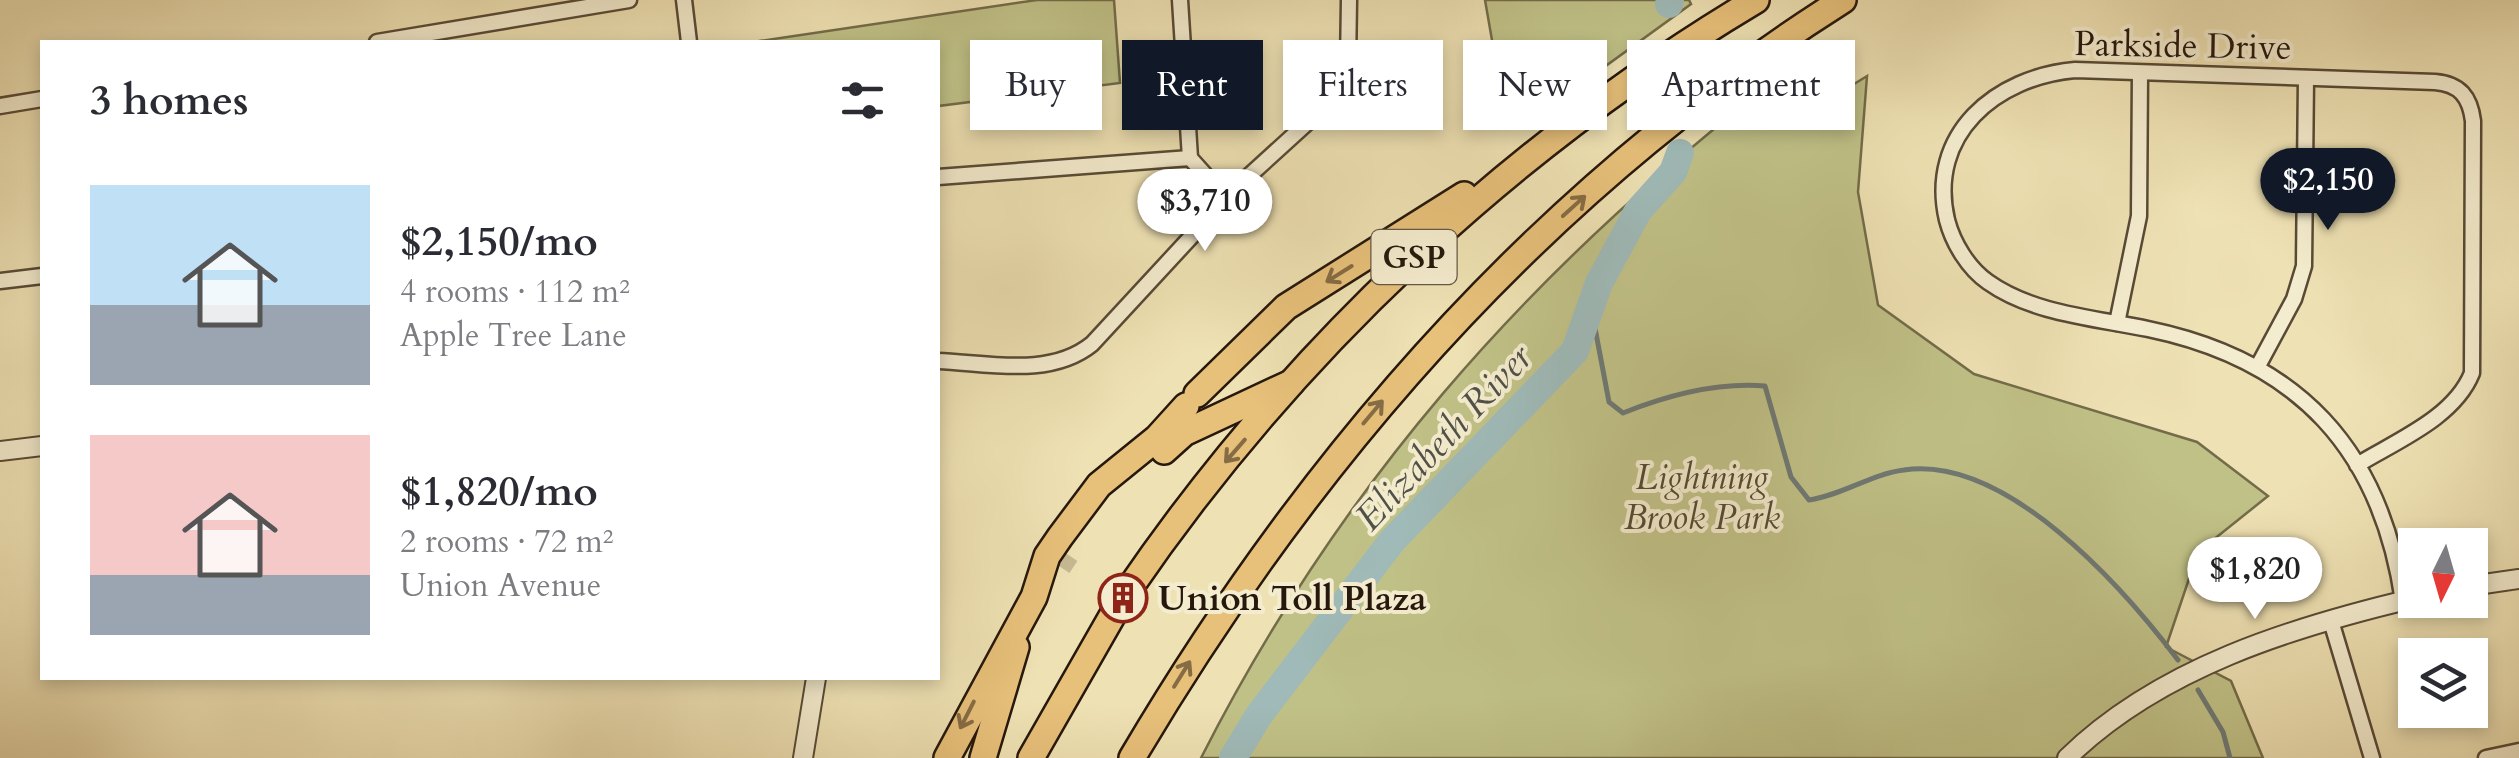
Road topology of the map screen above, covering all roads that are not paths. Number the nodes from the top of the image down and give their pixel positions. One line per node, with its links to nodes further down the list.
1 (629, 0): 7 (street)
2 (684, 0): 8 (street)
3 (1180, 0): 14 (street)
4 (1349, 0): 16 (street)
5 (1756, 0): 13 (highway, GSP)
6 (1844, 0): 38 (highway, GSP, one-way to 6)
7 (389, 40)
8 (690, 40)
9 (2140, 72): 10 (street, Parkside Drive); 19 (street); 19 (street, Parkside Drive)
10 (2306, 78): 21 (street); 25 (street, Parkside Drive)
11 (40, 99): 12 (street)
12 (0, 106)
13 (1540, 147): 22 (highway, GSP); 30 (highway, one-way to 30)
14 (1190, 158): 15 (street); 16 (street)
15 (940, 177)
16 (1226, 198): 20 (street)
17 (40, 276): 18 (street)
18 (0, 281)
19 (2117, 323): 21 (street, Parkside Drive)
20 (940, 361)
21 (2258, 366): 25 (street, Parkside Drive)
22 (1300, 379): 30 (highway); 37 (highway, GSP, one-way to 37)
23 (40, 446): 24 (street)
24 (0, 451)
25 (2357, 465): 26 (street, Parkside Drive)
26 (2398, 563)
27 (2519, 579): 28 (street)
28 (2488, 583)
29 (2398, 602): 31 (street)
30 (1030, 605): 35 (highway, one-way to 35); 36 (highway)
31 (2331, 622): 39 (street); 40 (street)
32 (816, 680): 34 (street)
33 (2519, 751): 41 (street)
34 (803, 758)
35 (947, 758)
36 (983, 758)
37 (1031, 758)
38 (1132, 758)
39 (2068, 758)
40 (2372, 758)
41 (2486, 758)

